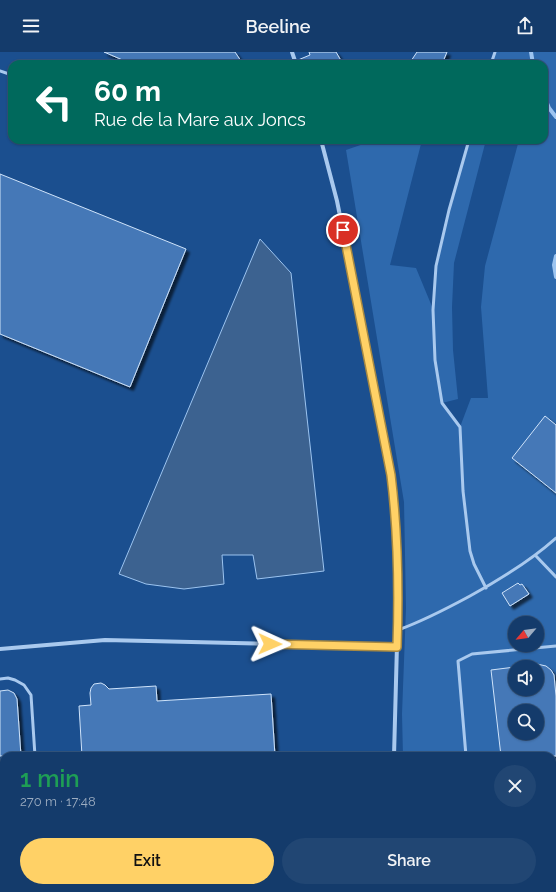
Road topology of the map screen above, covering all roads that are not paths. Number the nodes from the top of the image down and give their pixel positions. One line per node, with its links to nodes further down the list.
1 (322, 144): 7 (street)
2 (468, 144): 6 (lane)
3 (556, 538): 4 (lane)
4 (536, 556): 5 (lane); 6 (lane)
5 (556, 577)
6 (486, 588): 7 (lane)
7 (398, 630): 9 (street)
8 (556, 646): 14 (lane)
9 (397, 647): 10 (street); 13 (street)
10 (0, 649)
11 (0, 679): 12 (lane)
12 (35, 752)
13 (394, 752)
14 (466, 752)

